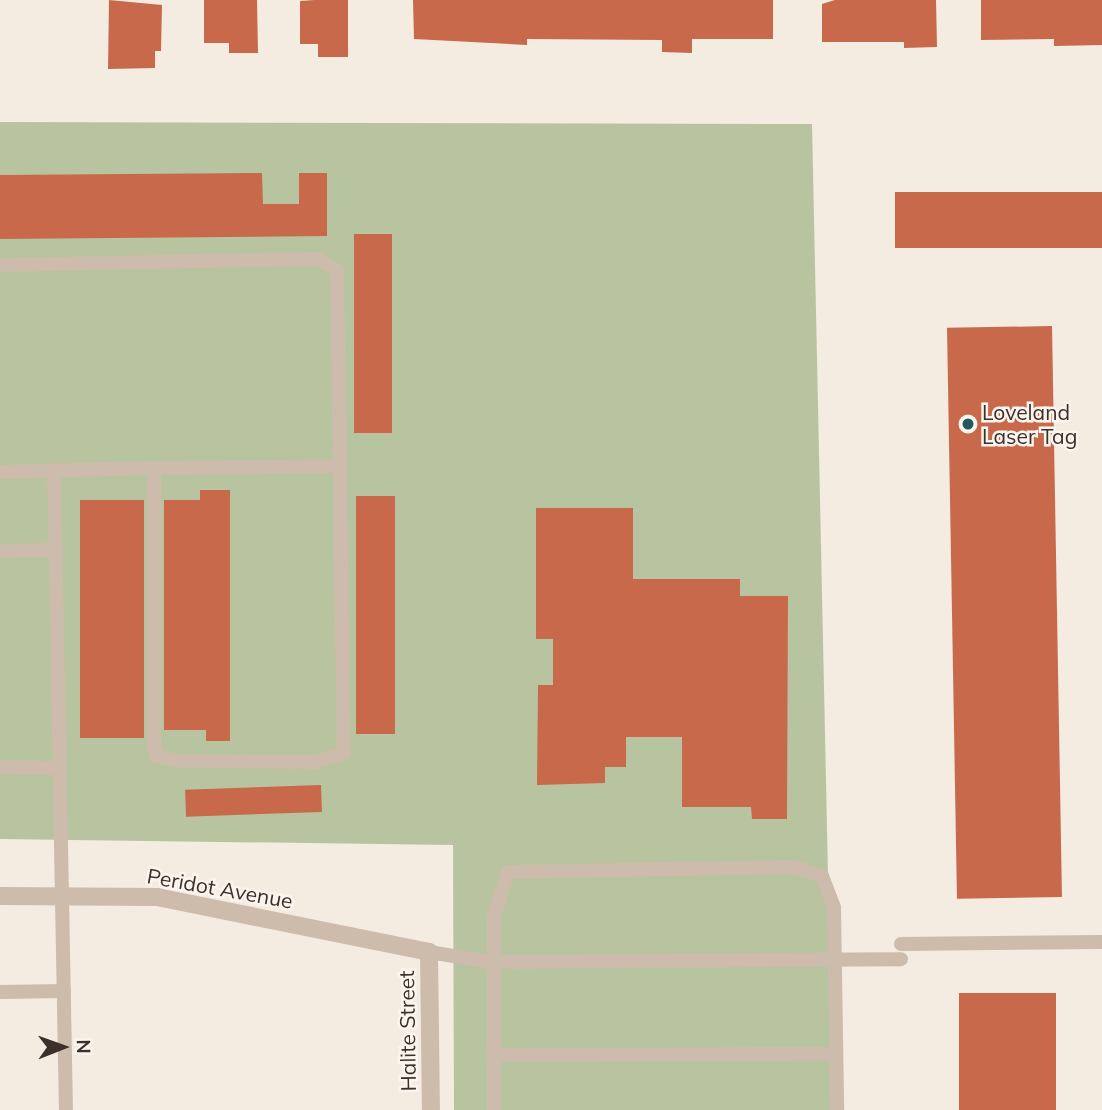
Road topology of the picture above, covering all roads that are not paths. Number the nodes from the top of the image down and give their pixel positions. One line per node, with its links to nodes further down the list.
1 (0, 265): 2 (lane)
2 (340, 466): 3 (lane); 3 (lane)
3 (154, 468): 4 (lane)
4 (54, 470): 5 (lane); 6 (lane)
5 (0, 472)
6 (56, 550): 7 (lane); 9 (lane)
7 (0, 551)
8 (0, 767): 9 (lane)
9 (60, 768): 10 (lane)
10 (63, 895): 11 (street, Peridot Avenue); 13 (street, Peridot Avenue); 17 (lane)
11 (0, 896)
12 (1102, 942): 15 (lane)
13 (429, 952): 14 (lane); 21 (street, Halite Street)
14 (491, 962): 15 (lane); 15 (lane); 19 (lane)
15 (835, 963): 18 (lane)
16 (0, 992): 17 (lane)
17 (64, 992): 20 (lane)
18 (836, 1054): 19 (lane); 23 (lane)
19 (493, 1055): 22 (lane)
20 (66, 1110)
21 (431, 1110)
22 (494, 1110)
23 (837, 1110)

